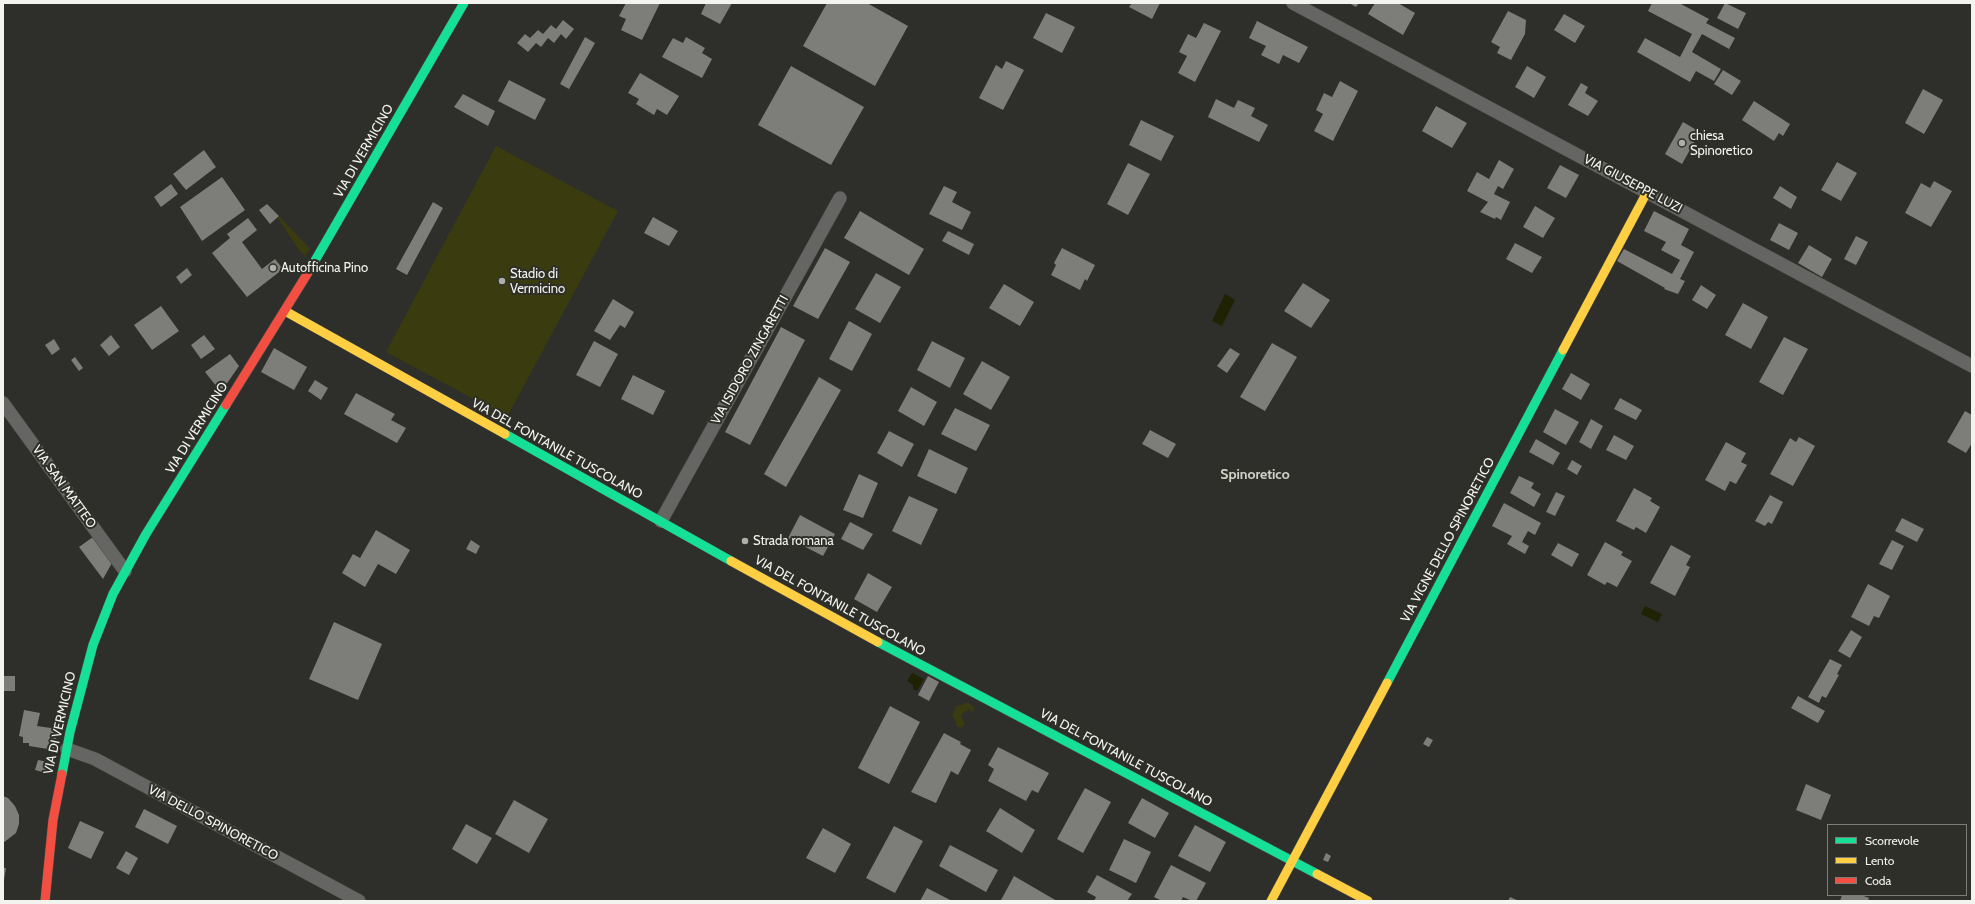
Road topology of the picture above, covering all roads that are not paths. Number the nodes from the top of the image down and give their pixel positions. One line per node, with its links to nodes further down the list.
1 (464, 3): 5 (street, VIA DI VERMICINO)
2 (1293, 3): 3 (street, VIA GIUSEPPE LUZI)
3 (1647, 192): 6 (street, VIA GIUSEPPE LUZI); 11 (street, VIA VIGNE DELLO SPINORETICO)
4 (840, 198): 8 (street, VIA ISIDORO ZINGARETTI)
5 (285, 311): 8 (street, VIA DEL FONTANILE TUSCOLANO); 9 (street, VIA DI VERMICINO)
6 (1972, 366)
7 (3, 403): 9 (street, VIA SAN MATTEO)
8 (661, 521): 11 (street, VIA DEL FONTANILE TUSCOLANO)
9 (125, 571): 10 (street, VIA DI VERMICINO)
10 (66, 749): 12 (street, VIA DI VERMICINO); 13 (street, VIA DELLO SPINORETICO)
11 (1293, 861): 14 (street, VIA VIGNE DELLO SPINORETICO); 15 (street, VIA DEL FONTANILE TUSCOLANO)
12 (45, 901)
13 (358, 901)
14 (1271, 901)
15 (1368, 901)

